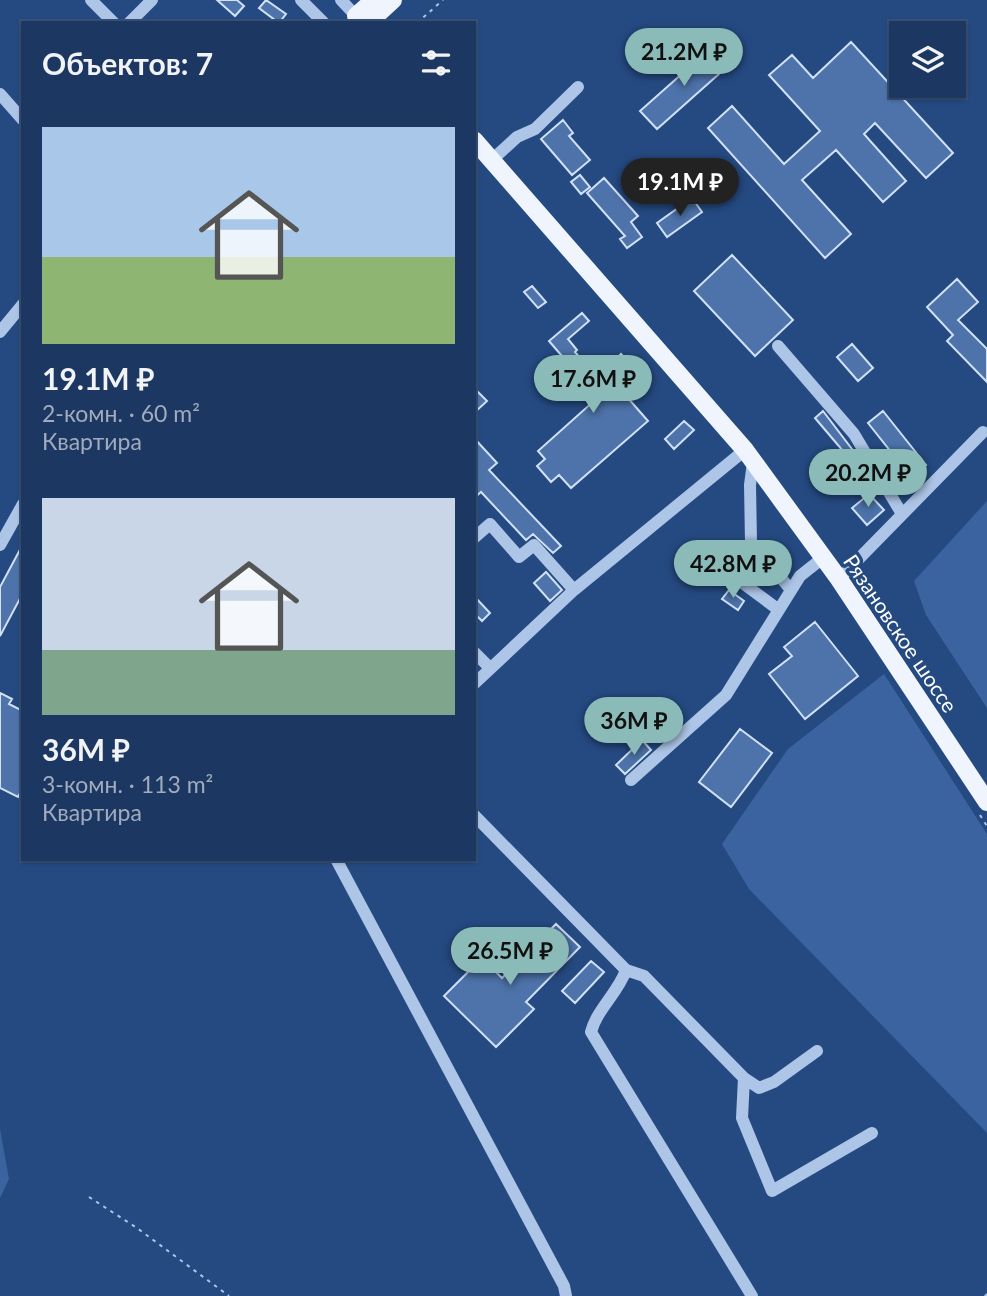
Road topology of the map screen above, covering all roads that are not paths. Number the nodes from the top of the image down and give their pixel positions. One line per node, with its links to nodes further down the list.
1 (91, 0): 7 (street)
2 (152, 0): 8 (street)
3 (301, 0): 9 (street)
4 (341, 0): 10 (street)
5 (374, 0): 10 (main road)
6 (393, 0): 10 (main road)
7 (112, 21)
8 (131, 21)
9 (322, 21)
10 (362, 21)
11 (578, 87): 15 (street)
12 (0, 94): 13 (street)
13 (21, 117)
14 (476, 142): 15 (main road, Рязановское шоссе)
15 (493, 159): 20 (main road, Рязановское шоссе)
16 (21, 306): 17 (street)
17 (0, 332)
18 (778, 346): 22 (street)
19 (983, 432): 22 (street)
20 (749, 456): 24 (street); 26 (main road, Рязановское шоссе); 28 (street)
21 (21, 508): 25 (street)
22 (902, 514): 27 (street)
23 (476, 536): 28 (street)
24 (751, 542): 29 (street); 30 (street)
25 (0, 545)
26 (824, 557): 27 (main road, Рязановское шоссе); 29 (street)
27 (839, 579): 35 (main road, Рязановское шоссе)
28 (574, 590): 32 (street)
29 (791, 590): 30 (street)
30 (779, 610): 34 (street)
31 (476, 654): 32 (street)
32 (491, 668): 33 (street)
33 (476, 682)
34 (631, 780)
35 (987, 802)
36 (476, 818): 38 (street)
37 (338, 861): 42 (street)
38 (626, 970): 40 (street); 43 (street)
39 (817, 1051): 40 (street)
40 (744, 1078): 41 (street)
41 (872, 1133)
42 (566, 1296)
43 (752, 1296)

